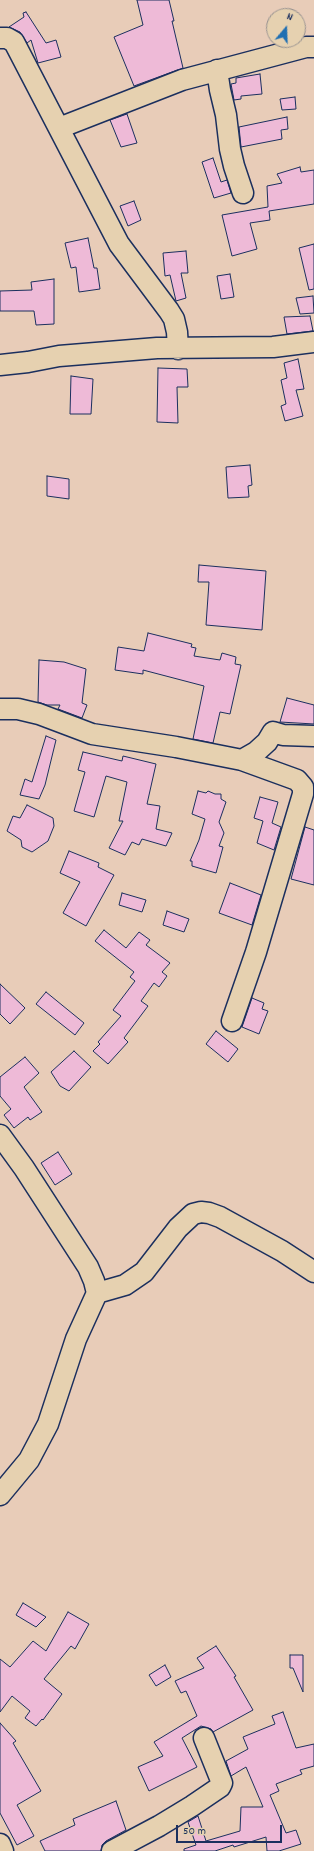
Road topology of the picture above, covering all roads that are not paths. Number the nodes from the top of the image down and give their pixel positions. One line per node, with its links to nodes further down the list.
1 (0, 38): 4 (street)
2 (314, 47): 3 (street)
3 (217, 70): 4 (street); 5 (street)
4 (59, 128): 7 (street)
5 (244, 193)
6 (314, 342): 7 (street)
7 (178, 349): 8 (street)
8 (0, 365)
9 (0, 709): 11 (street)
10 (314, 736): 11 (street)
11 (242, 760): 12 (street)
12 (232, 1021)
13 (0, 1135): 15 (street)
14 (314, 1272): 15 (street)
15 (97, 1293): 16 (street)
16 (0, 1495)
17 (204, 1738): 20 (street)
18 (0, 1844): 19 (street)
19 (3, 1851)
20 (112, 1851)

